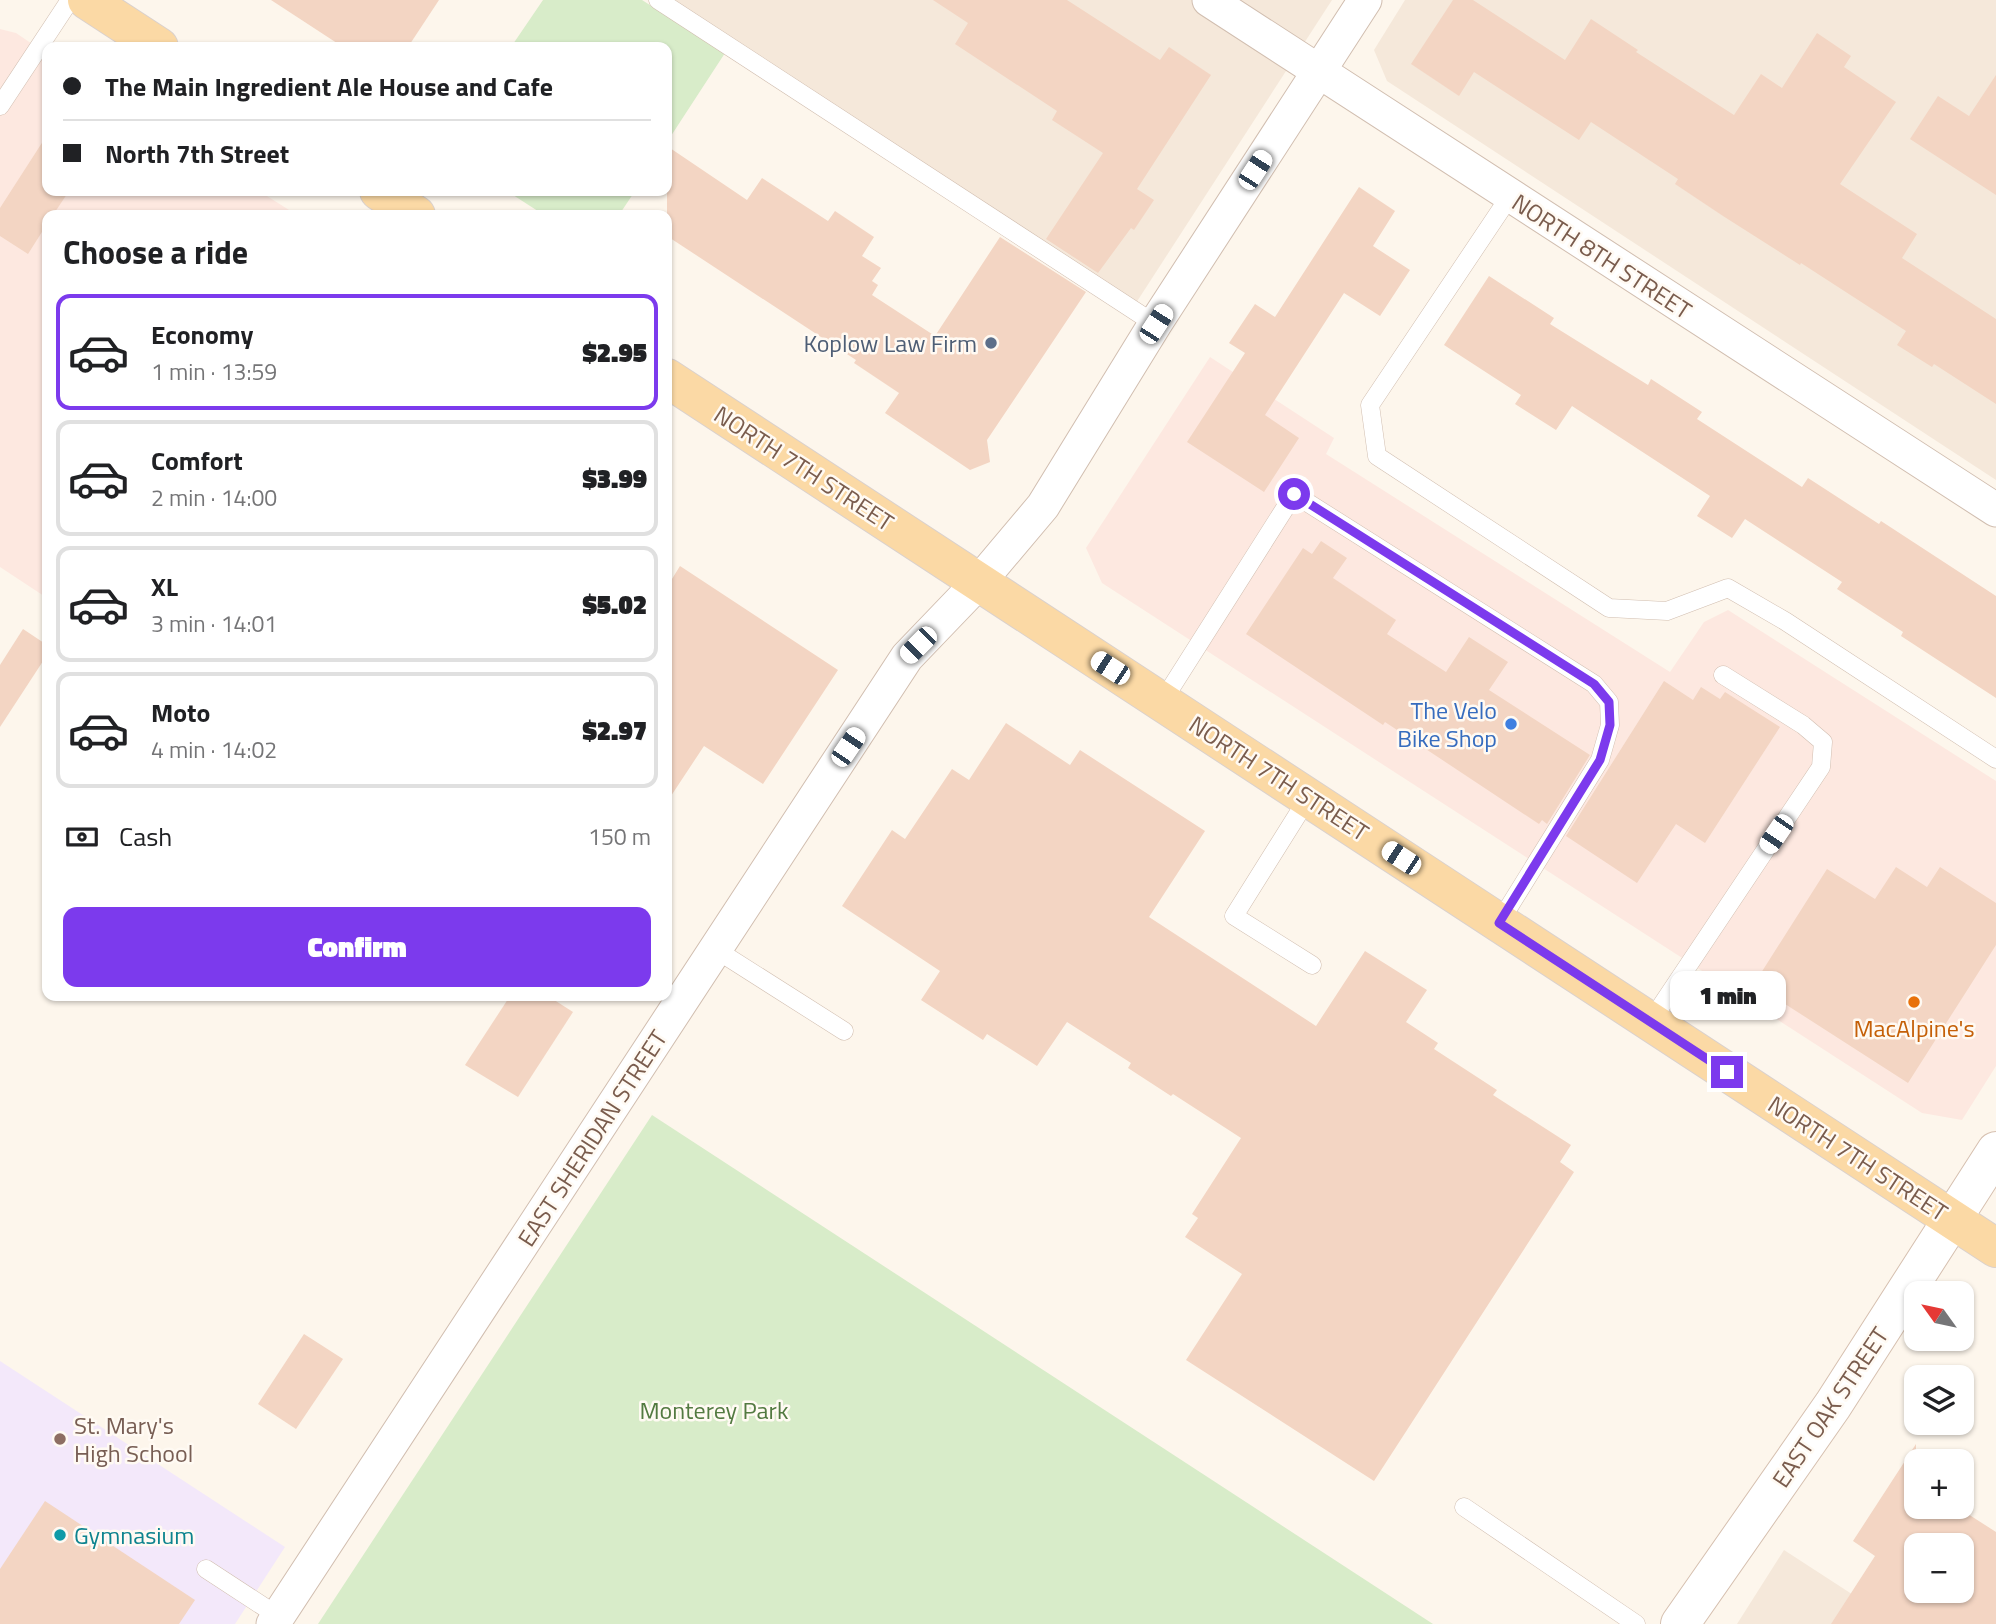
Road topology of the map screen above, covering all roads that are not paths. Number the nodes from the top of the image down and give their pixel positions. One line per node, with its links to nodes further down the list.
1 (70, 0): 6 (lane)
2 (87, 0): 8 (main road)
3 (658, 0): 14 (lane)
4 (1209, 0): 9 (street, NORTH 8TH STREET)
5 (1365, 0): 9 (street, EAST SHERIDAN STREET)
6 (42, 42)
7 (42, 42): 10 (lane)
8 (151, 42)
9 (1319, 72): 12 (street, NORTH 8TH STREET); 14 (street, EAST SHERIDAN STREET)
10 (0, 106)
11 (387, 196): 13 (main road)
12 (1510, 196): 16 (street, NORTH 8TH STREET); 20 (lane)
13 (408, 210)
14 (1156, 324): 17 (street, EAST SHERIDAN STREET)
15 (672, 381): 17 (main road, NORTH 7TH STREET)
16 (1996, 510)
17 (979, 582): 19 (main road, NORTH 7TH STREET); 23 (street, EAST SHERIDAN STREET)
18 (1723, 675): 25 (lane)
19 (1161, 702): 21 (main road, NORTH 7TH STREET); 22 (lane)
20 (1996, 759)
21 (1308, 798): 22 (main road, NORTH 7TH STREET); 24 (lane)
22 (1499, 923): 25 (main road, NORTH 7TH STREET)
23 (715, 949): 26 (lane); 32 (street, EAST SHERIDAN STREET)
24 (1312, 965)
25 (1651, 1021): 28 (main road, NORTH 7TH STREET)
26 (844, 1031)
27 (1996, 1151): 28 (street, EAST OAK STREET)
28 (1953, 1220): 29 (main road, NORTH 7TH STREET); 34 (street, EAST OAK STREET)
29 (1996, 1248)
30 (1464, 1507): 33 (lane)
31 (206, 1569): 32 (lane)
32 (276, 1620)
33 (1636, 1624)
34 (1680, 1624)

